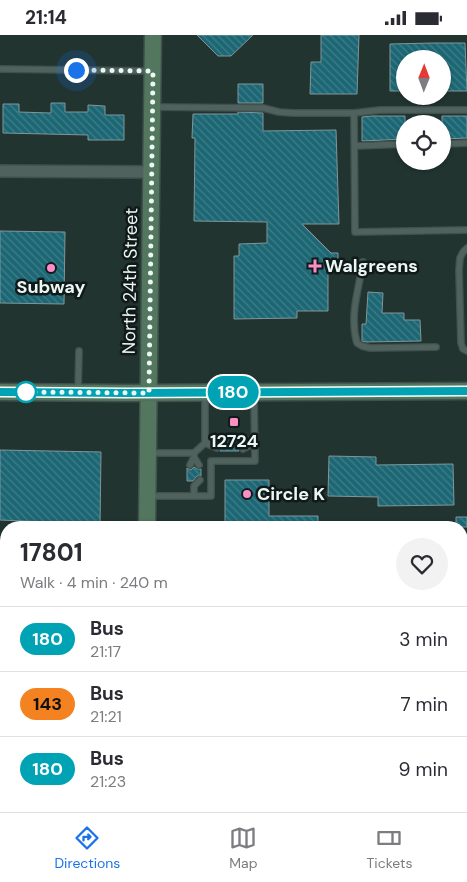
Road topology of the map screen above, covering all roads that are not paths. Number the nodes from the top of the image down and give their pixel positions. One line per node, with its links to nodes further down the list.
1 (154, 35): 3 (main road, North 24th Street)
2 (0, 69): 3 (lane)
3 (153, 71): 4 (main road, North 24th Street)
4 (152, 107): 6 (lane); 12 (main road, North 24th Street)
5 (467, 110): 6 (lane)
6 (354, 113): 10 (lane)
7 (467, 143): 8 (lane)
8 (451, 144)
9 (396, 145): 10 (lane)
10 (355, 146): 13 (lane)
11 (0, 171): 12 (street)
12 (152, 172): 23 (main road, North 24th Street)
13 (467, 230)
14 (467, 248): 18 (lane)
15 (363, 262): 16 (lane)
16 (436, 347)
17 (78, 351): 22 (lane)
18 (467, 351)
19 (467, 391): 21 (main road)
20 (0, 392): 22 (main road)
21 (254, 392): 24 (main road); 28 (lane)
22 (78, 393): 23 (main road)
23 (149, 393): 24 (main road); 31 (main road, North 24th Street)
24 (205, 393): 27 (lane)
25 (217, 439): 27 (lane)
26 (243, 439): 28 (lane)
27 (205, 443): 29 (lane); 32 (lane)
28 (254, 443): 30 (lane); 39 (lane)
29 (217, 448)
30 (243, 449)
31 (148, 453): 32 (lane); 38 (main road, North 24th Street)
32 (194, 455): 33 (lane); 34 (lane)
33 (190, 465)
34 (199, 465)
35 (190, 481): 37 (lane)
36 (200, 481): 37 (lane)
37 (194, 486): 39 (lane)
38 (148, 496): 39 (lane); 40 (main road, North 24th Street)
39 (194, 496)
40 (147, 521)

